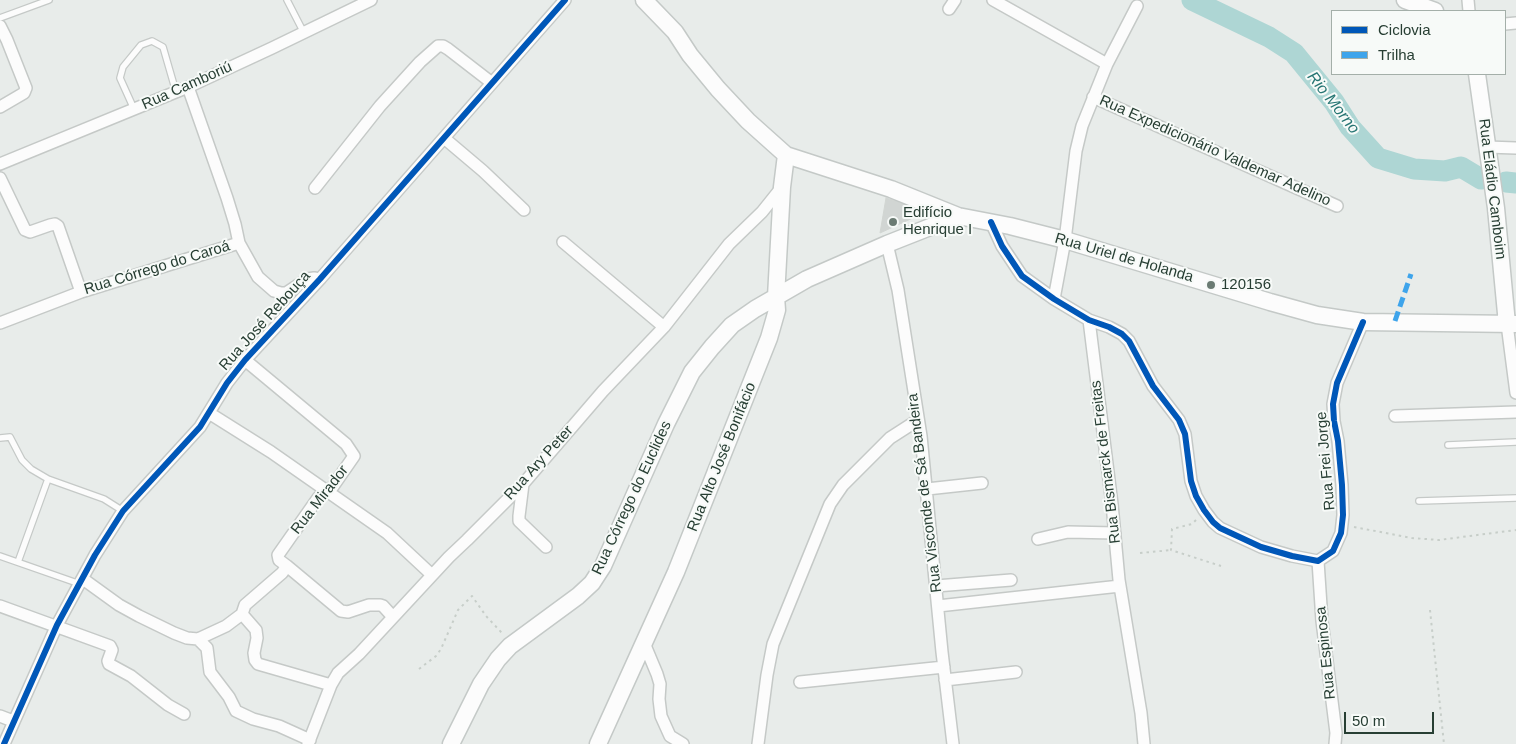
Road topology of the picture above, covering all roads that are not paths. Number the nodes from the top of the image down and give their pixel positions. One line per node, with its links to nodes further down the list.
1 (49, 0): 10 (lane)
2 (288, 0): 12 (lane)
3 (371, 0): 12 (street, Rua Camboriú)
4 (564, 0): 15 (street, Rua José Rebouça)
5 (644, 0): 24 (main road)
6 (994, 0): 13 (street)
7 (1405, 0): 9 (main road)
8 (1137, 6): 13 (street)
9 (1432, 10)
10 (0, 18)
11 (0, 26): 19 (street)
12 (304, 33): 16 (street, Rua Camboriú)
13 (1107, 64): 18 (street)
14 (1477, 75): 22 (main road, Rua Eládio Camboim)
15 (492, 83): 21 (street, Rua José Rebouça); 28 (street)
16 (188, 87): 17 (street, Rua Camboriú); 35 (street)
17 (176, 92): 20 (street, Rua Camboriú); 20 (lane)
18 (1093, 96): 29 (street, Rua Expedicionário Valdemar Adelino); 33 (street)
19 (0, 106)
20 (134, 109): 25 (street, Rua Camboriú)
21 (444, 138): 30 (street); 37 (street, Rua José Rebouça)
22 (1487, 148): 23 (street); 44 (main road, Rua Eládio Camboim)
23 (1516, 148)
24 (786, 155): 27 (main road, Rua Alto José Bonifácio); 31 (main road, Rua Uriel de Holanda)
25 (0, 164)
26 (0, 178): 38 (street)
27 (782, 187): 39 (main road, Rua Alto José Bonifácio); 45 (street, Rua Ary Peter)
28 (315, 188)
29 (1337, 206)
30 (524, 210)
31 (958, 216): 32 (main road, Rua Uriel de Holanda); 36 (main road)
32 (991, 222): 33 (main road, Rua Uriel de Holanda); 40 (street)
33 (1065, 240): 40 (street); 42 (main road, Rua Uriel de Holanda)
34 (563, 242): 45 (street)
35 (238, 243): 37 (street, Rua Córrego do Caroá); 38 (street, Rua Córrego do Caroá)
36 (887, 244): 39 (main road); 51 (street, Rua Visconde de Sá Bandeira)
37 (320, 279): 46 (street, Rua José Rebouça)
38 (81, 292): 43 (street, Rua Córrego do Caroá)
39 (776, 297): 81 (main road, Rua Alto José Bonifácio); 93 (main road, Rua Córrego do Euclides)
40 (1054, 299): 41 (street)
41 (1089, 320): 63 (street, Rua Bismarck de Freitas); 67 (street)
42 (1363, 322): 44 (main road, Rua Uriel de Holanda); 67 (street, Rua Frei Jorge)
43 (0, 323)
44 (1511, 324): 47 (street, Rua Eládio Camboim)
45 (664, 327): 56 (street, Rua Ary Peter)
46 (245, 360): 49 (street, Rua José Rebouça); 59 (street, Rua Mirador)
47 (1516, 393)
48 (1516, 412): 50 (street)
49 (209, 413): 59 (street); 62 (street, Rua José Rebouça)
50 (1395, 416)
51 (918, 420): 58 (street, Rua Visconde de Sá Bandeira); 96 (street)
52 (0, 438): 55 (lane)
53 (1516, 442): 54 (lane)
54 (1448, 445)
55 (48, 479): 62 (lane); 68 (lane)
56 (523, 484): 65 (street); 70 (street, Rua Ary Peter)
57 (982, 484): 58 (street)
58 (927, 489): 73 (street, Rua Visconde de Sá Bandeira)
59 (328, 492): 69 (street, Rua Mirador); 70 (street)
60 (1516, 498): 61 (lane)
61 (1419, 501)
62 (123, 511): 72 (street, Rua José Rebouça)
63 (1115, 533): 64 (street); 74 (street, Rua Bismarck de Freitas)
64 (1038, 539)
65 (546, 547)
66 (0, 556): 68 (lane)
67 (1318, 561): 99 (street, Rua Espinosa)
68 (18, 562): 72 (lane)
69 (286, 566): 77 (street); 78 (street)
70 (432, 575): 78 (street, Rua Ary Peter)
71 (1011, 580): 73 (street)
72 (81, 581): 79 (street, Rua José Rebouça); 80 (street)
73 (936, 586): 76 (street, Rua Visconde de Sá Bandeira)
74 (1120, 586): 76 (street); 98 (street, Rua Bismarck de Freitas)
75 (0, 606): 79 (street)
76 (938, 606): 82 (street, Rua Visconde de Sá Bandeira)
77 (242, 614): 80 (street); 86 (street)
78 (393, 617): 86 (street, Rua Ary Peter)
79 (57, 625): 87 (street); 89 (street, Rua José Rebouça)
80 (198, 639): 91 (street)
81 (644, 643): 90 (street); 94 (main road, Rua Alto José Bonifácio)
82 (944, 667): 84 (street, Rua Visconde de Sá Bandeira); 85 (street)
83 (1016, 672): 84 (street)
84 (945, 680): 97 (street, Rua Visconde de Sá Bandeira)
85 (800, 682)
86 (331, 686): 91 (street, Rua Ary Peter)
87 (184, 714)
88 (0, 716): 89 (street)
89 (13, 721): 92 (street, Rua José Rebouça)
90 (671, 740): 95 (street)
91 (309, 742)
92 (4, 744)
93 (451, 744)
94 (598, 744)
95 (683, 744)
96 (758, 744)
97 (953, 744)
98 (1144, 744)
99 (1335, 744)

